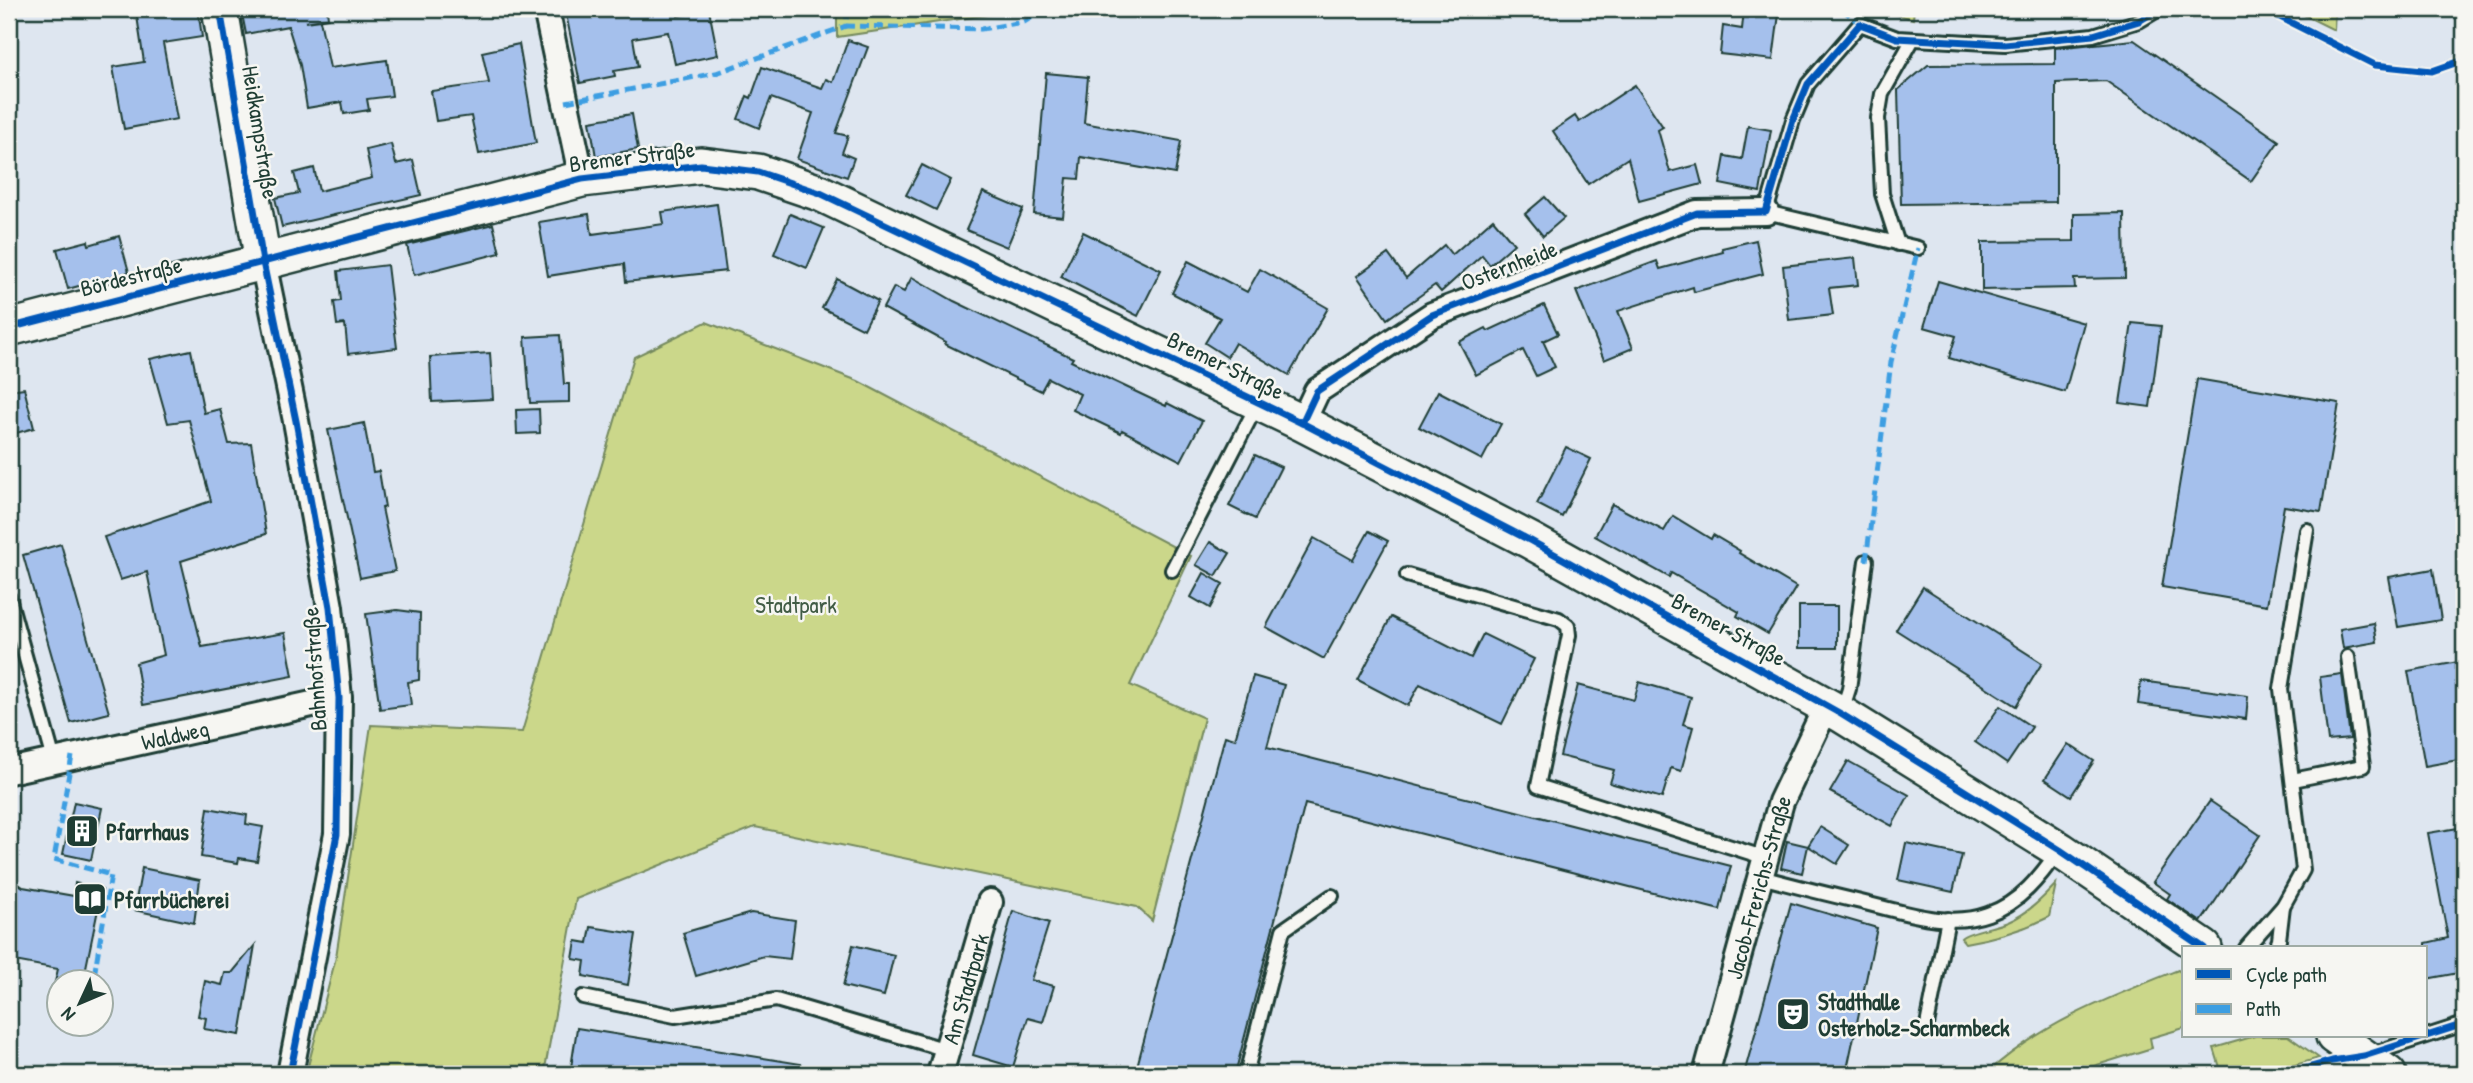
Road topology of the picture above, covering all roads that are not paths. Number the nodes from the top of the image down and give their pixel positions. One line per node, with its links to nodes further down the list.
1 (220, 9): 9 (street, Heidkampstraße)
2 (546, 9): 5 (street)
3 (2159, 9): 4 (lane)
4 (1913, 39): 6 (lane); 7 (lane)
5 (582, 179): 9 (street, Bremer Straße); 11 (street, Bremer Straße)
6 (1766, 212): 7 (lane, Osternheide); 12 (street, Osternheide)
7 (1898, 244): 8 (lane, Osternheide)
8 (1918, 248)
9 (263, 262): 10 (street, Bördestraße); 19 (street, Bahnhofstraße)
10 (9, 328)
11 (1258, 402): 12 (street, Bremer Straße); 15 (lane)
12 (1302, 424): 20 (street, Bremer Straße)
13 (2307, 530): 23 (lane)
14 (1866, 561): 20 (lane)
15 (1172, 570)
16 (1407, 576): 25 (lane)
17 (9, 598): 21 (lane)
18 (2348, 657): 23 (lane)
19 (340, 698): 21 (street, Waldweg); 39 (street, Bahnhofstraße)
20 (1834, 710): 24 (street, Bremer Straße); 25 (street, Jacob-Frerichs-Straße)
21 (54, 760): 22 (street, Waldweg)
22 (9, 771)
23 (2293, 780): 28 (lane)
24 (2060, 850): 29 (lane); 30 (street, Bremer Straße)
25 (1763, 868): 29 (lane); 42 (street, Jacob-Frerichs-Straße)
26 (1332, 896): 41 (lane)
27 (990, 902): 37 (street, Am Stadtpark)
28 (2283, 906): 31 (lane); 32 (lane)
29 (1948, 919): 35 (lane)
30 (2201, 946)
31 (2248, 946)
32 (2277, 946)
33 (583, 997): 37 (lane)
34 (2464, 1024): 38 (lane)
35 (1927, 1025)
36 (2337, 1038): 38 (street)
37 (947, 1050): 40 (street, Am Stadtpark)
38 (2376, 1065)
39 (290, 1074)
40 (940, 1074)
41 (1246, 1074)
42 (1706, 1074)

